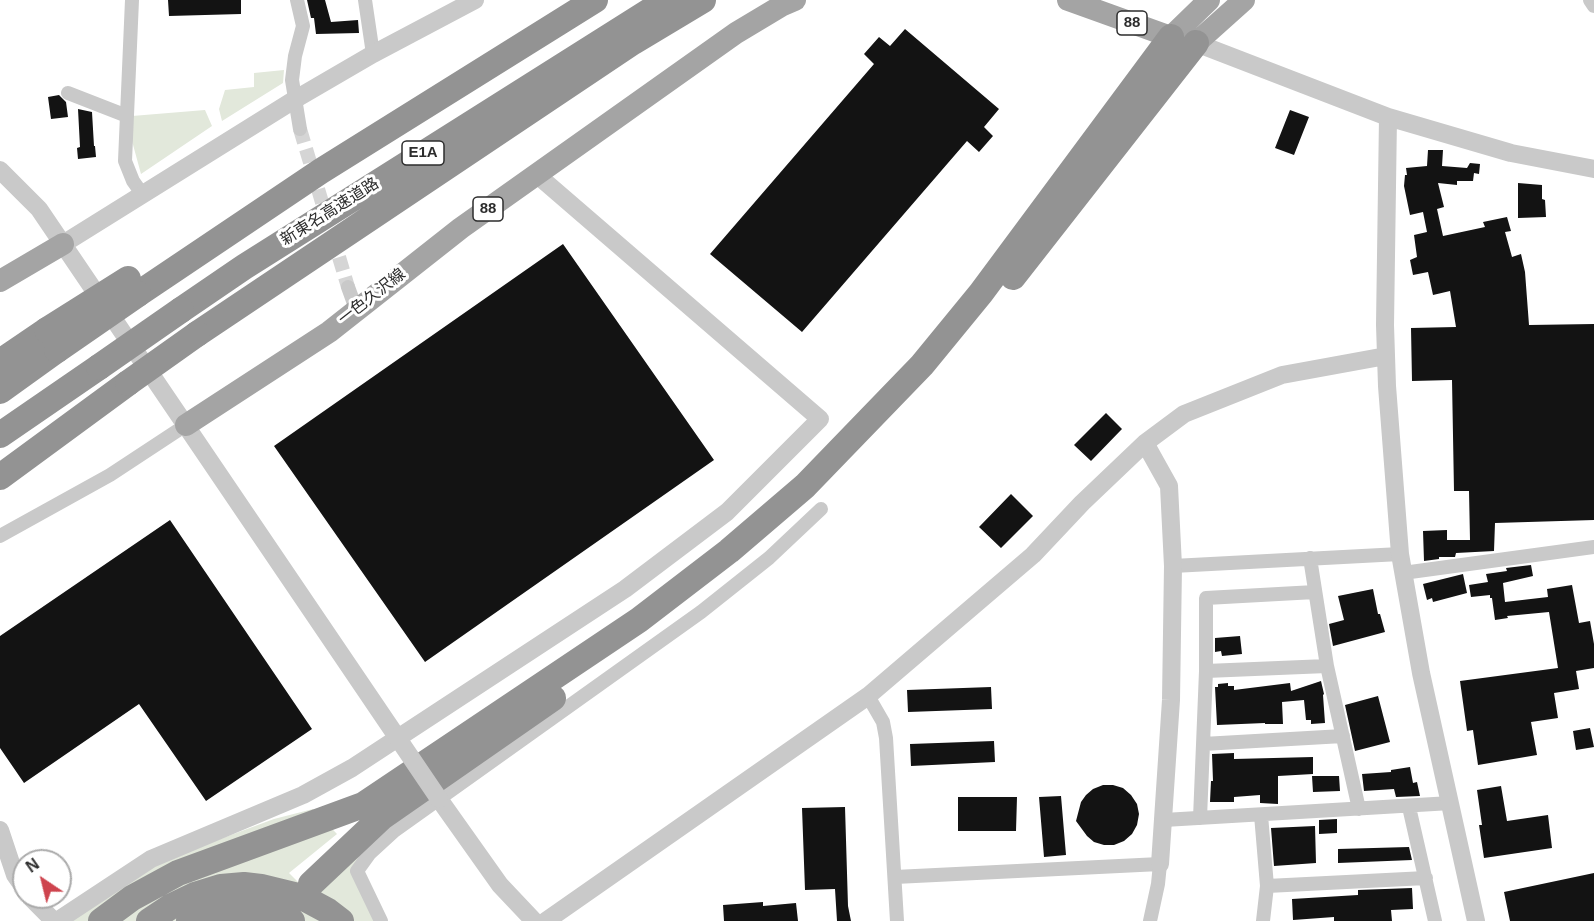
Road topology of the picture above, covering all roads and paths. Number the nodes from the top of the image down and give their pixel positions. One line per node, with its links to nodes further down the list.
1 (132, 0): 19 (street)
2 (297, 0): 18 (street)
3 (365, 0): 16 (street)
4 (476, 0): 16 (street)
5 (595, 0): 30 (highway, E1A, bridge)
6 (668, 0): 35 (highway, 新東名高速道路 / E1A, bridge)
7 (703, 0): 37 (highway, bridge)
8 (795, 0): 24 (main road, 一色久沢線 / 88)
9 (1068, 0): 14 (main road, 88)
10 (1209, 0): 14 (main road, 88)
11 (1244, 0): 15 (main road)
12 (1590, 0): 13 (street)
13 (1594, 6)
14 (1171, 37): 15 (main road, 88); 68 (highway)
15 (1196, 43): 20 (street); 64 (highway)
16 (374, 54): 18 (street)
17 (68, 93): 19 (street)
18 (294, 100): 21 (street); 25 (street)
19 (127, 116): 25 (street)
20 (1388, 117): 22 (street); 31 (street)
21 (300, 129)
22 (1594, 169)
23 (0, 170): 26 (street)
24 (536, 174): 29 (main road, 一色久沢線 / 88); 50 (street)
25 (143, 195): 26 (street)
26 (63, 244): 27 (main road); 34 (street)
27 (0, 281)
28 (348, 287): 29 (street)
29 (356, 309): 34 (main road, 一色久沢線 / 88)
30 (52, 340): 32 (highway); 33 (highway, E1A)
31 (1386, 356): 36 (street); 41 (street)
32 (0, 362)
33 (0, 391)
34 (186, 425): 39 (street); 50 (street)
35 (0, 435)
36 (1144, 443): 43 (street); 48 (street)
37 (0, 477)
38 (821, 509): 52 (street)
39 (0, 536)
40 (1594, 547): 44 (street)
41 (1400, 554): 42 (street); 44 (street)
42 (1310, 558): 43 (street); 45 (street)
43 (1173, 566): 58 (street)
44 (1403, 573): 53 (street)
45 (1315, 592): 46 (street); 47 (street)
46 (1327, 666): 47 (street); 49 (street)
47 (1206, 671): 51 (street)
48 (868, 696): 62 (street); 75 (street)
49 (1343, 736): 51 (street); 55 (street)
50 (397, 737): 52 (street, bridge); 67 (street)
51 (1203, 744): 57 (street)
52 (439, 799): 73 (street); 74 (street)
53 (1451, 803): 54 (street); 80 (street)
54 (1409, 807): 55 (street); 63 (street)
55 (1359, 809): 56 (street)
56 (1261, 815): 57 (street); 65 (street)
57 (1200, 818): 58 (street)
58 (1164, 820): 60 (street)
59 (0, 830): 61 (street)
60 (1160, 864): 62 (street); 77 (street)
61 (12, 866)
62 (896, 877): 76 (street)
63 (1426, 878): 65 (street); 79 (street)
64 (311, 884)
65 (1268, 886): 78 (street)
66 (43, 909): 67 (street)
67 (56, 921)
68 (101, 921)
69 (149, 921): 72 (highway)
70 (189, 921): 71 (highway)
71 (292, 921)
72 (340, 921)
73 (381, 921)
74 (534, 921)
75 (546, 921)
76 (897, 921)
77 (1150, 921)
78 (1263, 921)
79 (1436, 921)
80 (1476, 921)

